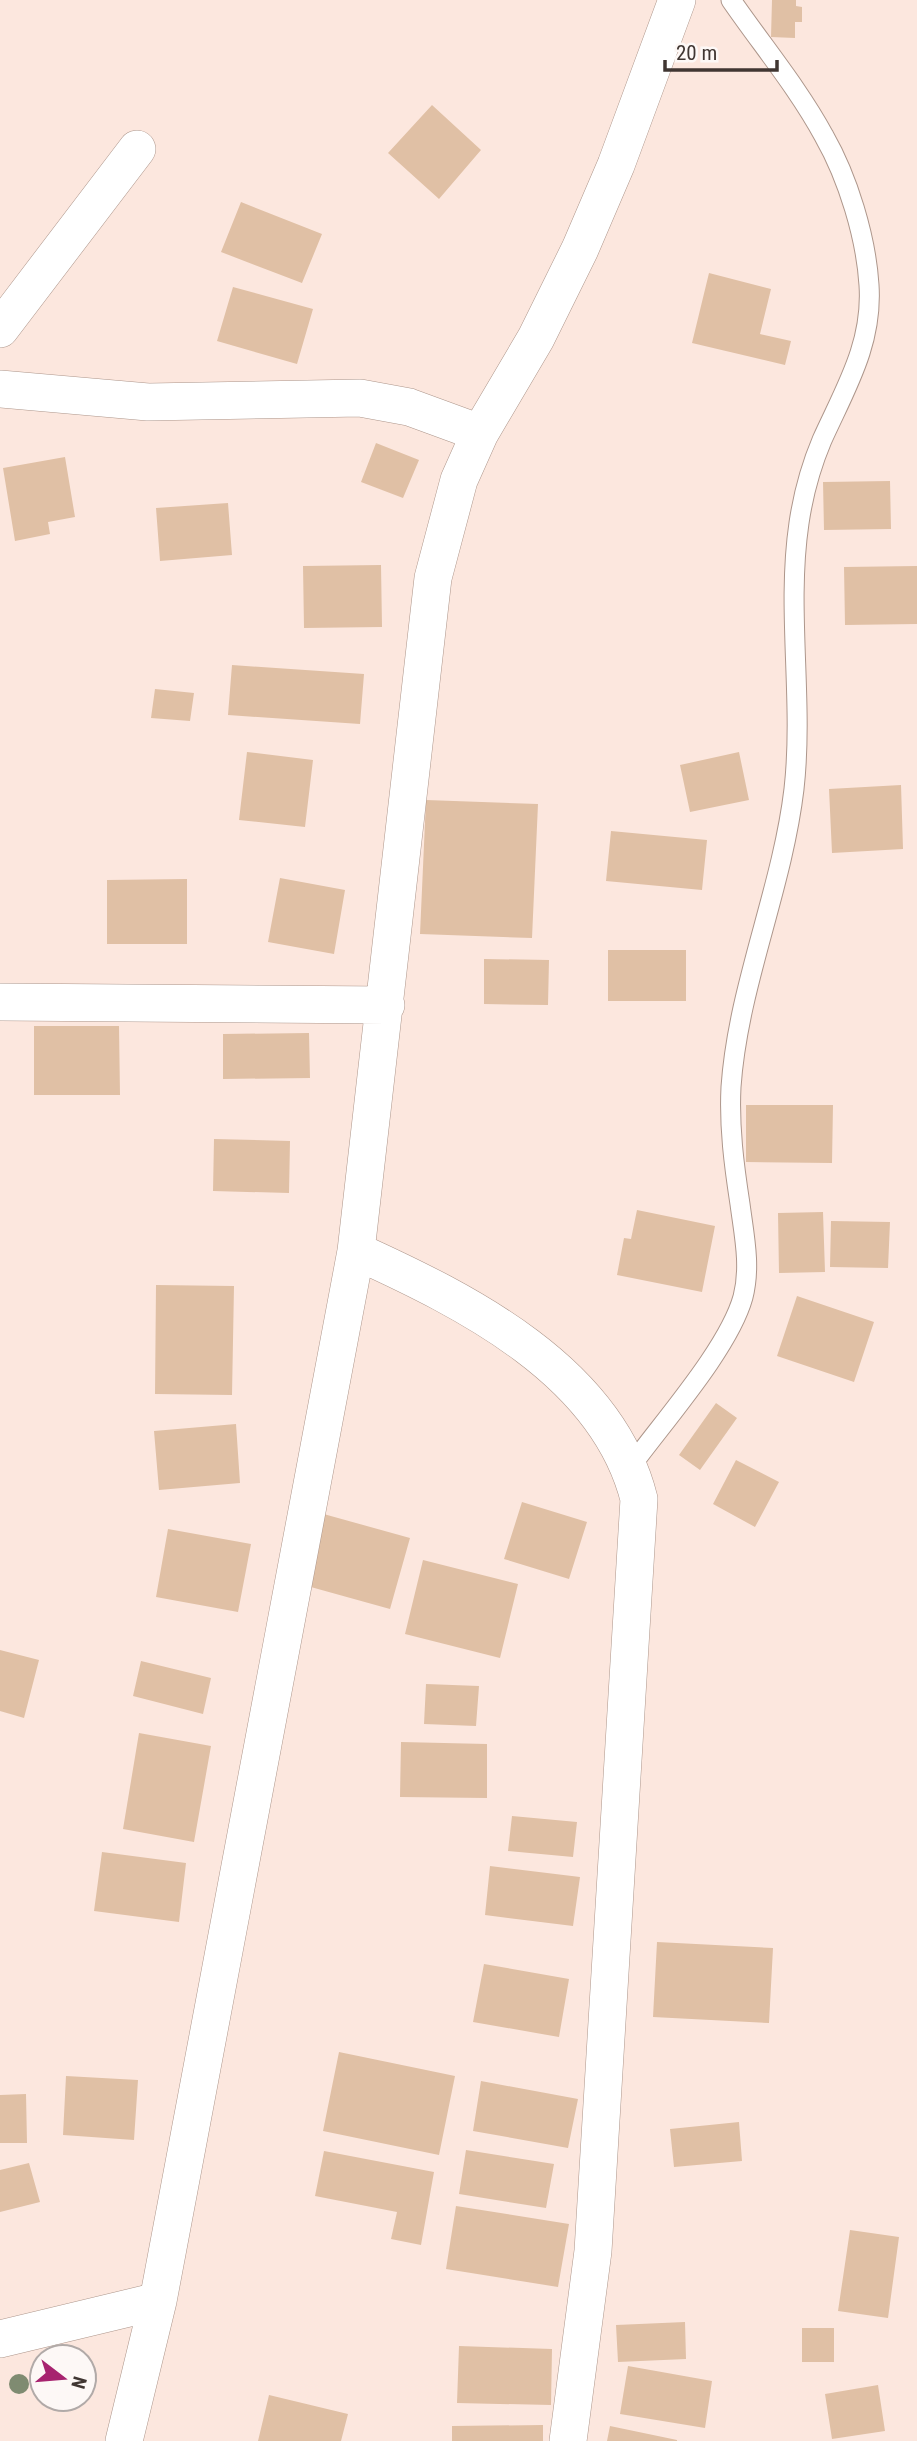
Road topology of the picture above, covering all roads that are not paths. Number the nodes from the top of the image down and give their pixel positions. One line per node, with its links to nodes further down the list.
1 (677, 0): 6 (street)
2 (731, 0): 10 (lane)
3 (137, 149): 4 (street)
4 (0, 329)
5 (0, 389): 6 (street)
6 (480, 433): 8 (street)
7 (0, 1002): 8 (street)
8 (386, 1005): 9 (street)
9 (356, 1251): 10 (street); 11 (street)
10 (631, 1466): 14 (street)
11 (158, 2301): 12 (street); 13 (street)
12 (0, 2339)
13 (124, 2441)
14 (568, 2441)

